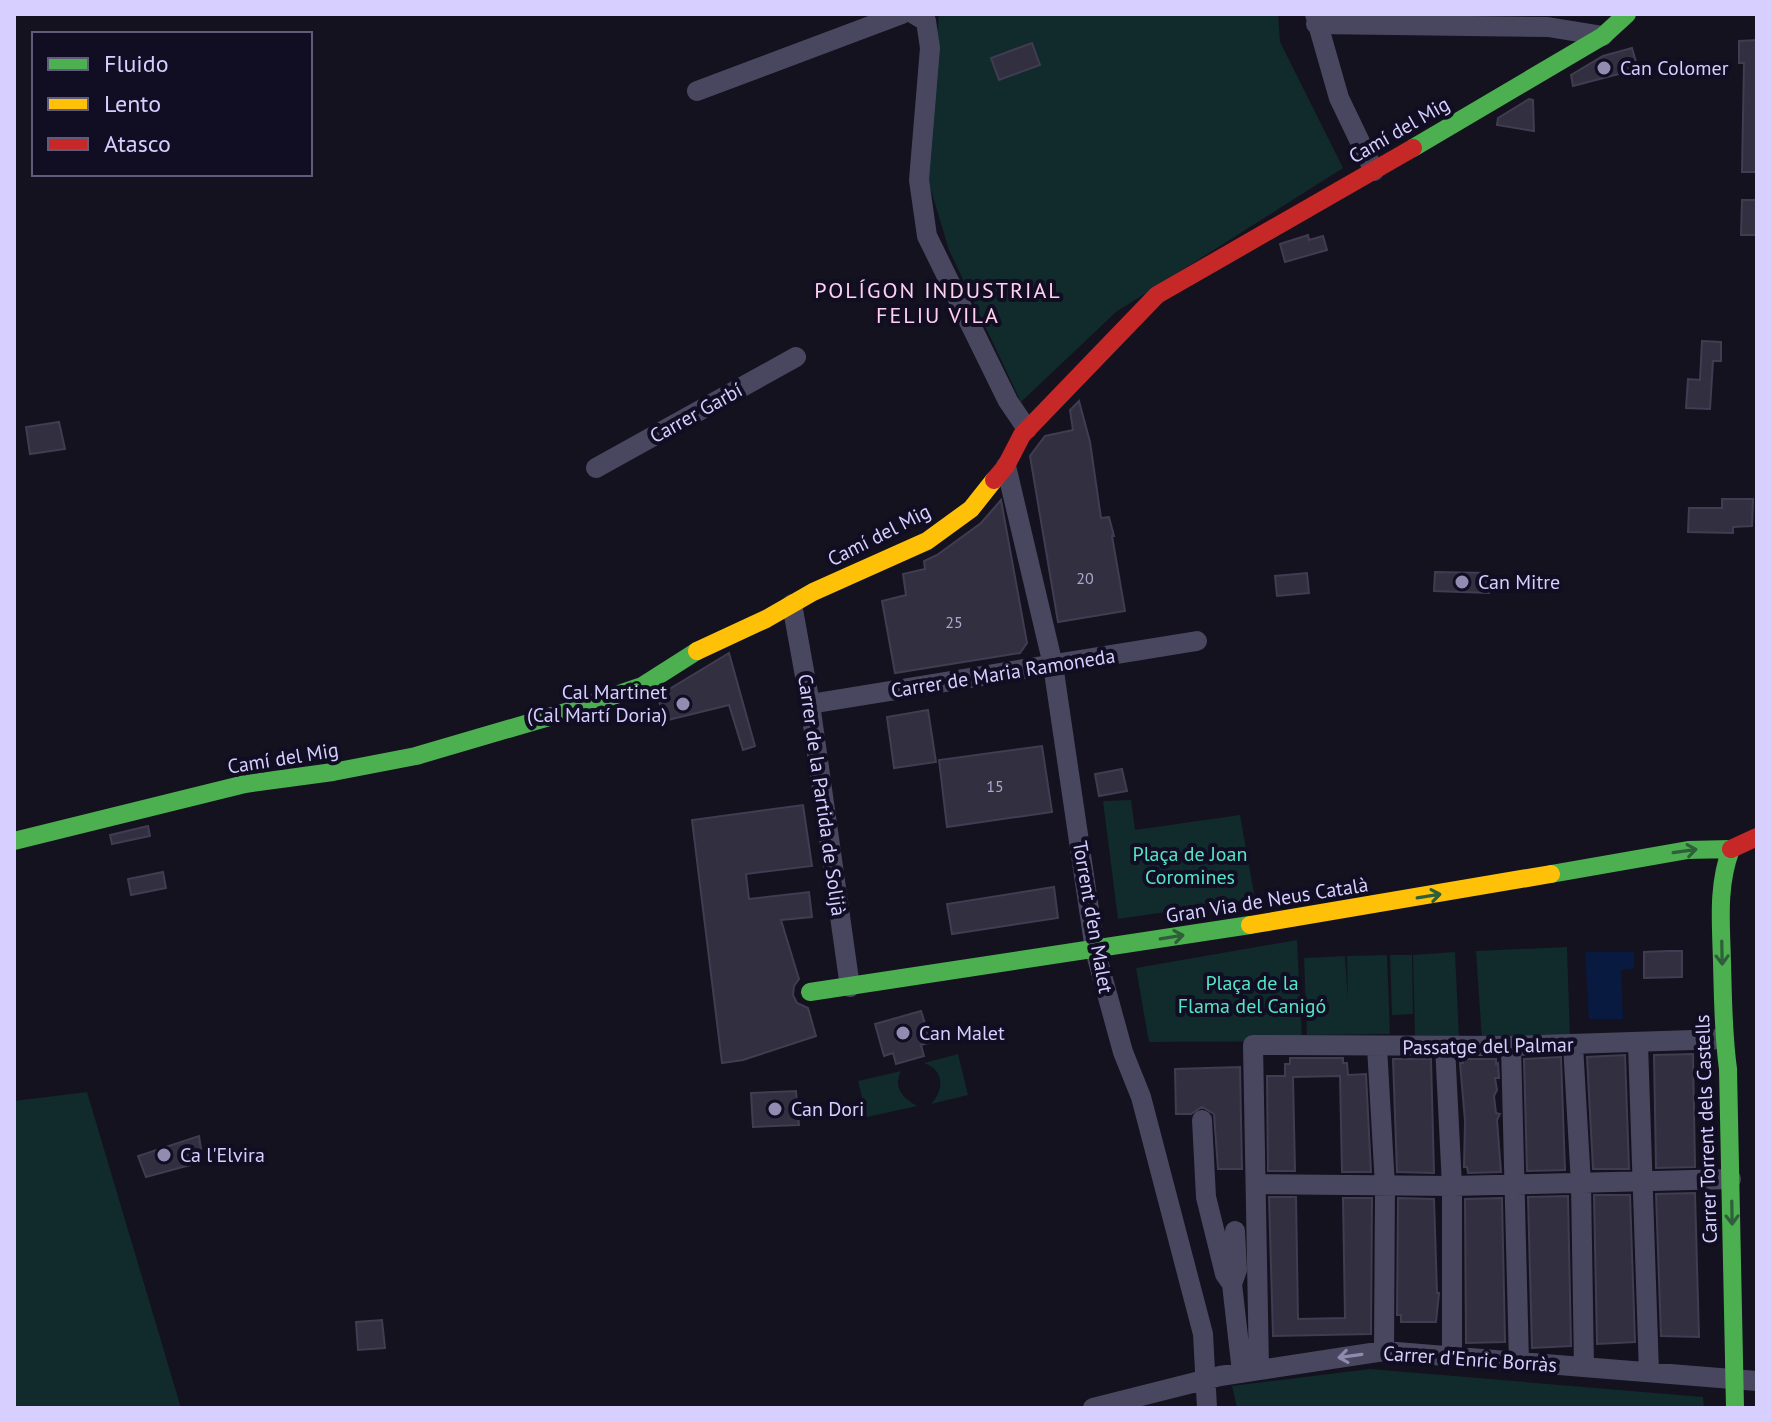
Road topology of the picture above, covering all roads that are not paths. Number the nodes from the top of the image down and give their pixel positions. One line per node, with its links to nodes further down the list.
1 (902, 14): 6 (street)
2 (914, 14): 9 (street)
3 (1627, 14): 5 (street, Camí del Mig)
4 (1316, 19): 5 (street); 7 (street)
5 (1603, 36): 7 (street, Camí del Mig)
6 (697, 91)
7 (1374, 171): 9 (street, Camí del Mig)
8 (796, 357): 11 (street, Carrer Garbí)
9 (1027, 429): 10 (street, Camí del Mig)
10 (1006, 466): 12 (street, Camí del Mig); 14 (street, Torrent d'en Malet)
11 (596, 468)
12 (792, 604): 15 (street, Carrer de la Partida de Solijà); 17 (street, Camí del Mig)
13 (1197, 641): 14 (street, Carrer de Maria Ramoneda)
14 (1053, 665): 15 (street, Carrer de Maria Ramoneda); 19 (street, Torrent d'en Malet)
15 (810, 704): 20 (street, Carrer de la Partida de Solijà)
16 (1757, 837): 18 (street)
17 (14, 841)
18 (1731, 849): 19 (street, Gran Via de Neus Català, one-way to 18); 22 (street, Carrer Torrent dels Castells, one-way to 22)
19 (1095, 950): 20 (street, Gran Via de Neus Català); 44 (street, Torrent d'en Malet)
20 (850, 987): 21 (street, Gran Via de Neus Català)
21 (810, 992)
22 (1724, 1039): 23 (street, Passatge del Palmar); 29 (street, Carrer Torrent dels Castells)
23 (1638, 1044): 24 (street, Passatge del Palmar); 30 (street)
24 (1573, 1045): 26 (street, Passatge del Palmar); 33 (street)
25 (1445, 1046): 26 (street, Passatge del Palmar); 27 (street, Passatge del Palmar); 35 (street)
26 (1511, 1046): 32 (street)
27 (1377, 1047): 31 (street, Passatge del Palmar); 34 (street)
28 (1202, 1120): 37 (street)
29 (1731, 1179): 30 (street); 45 (street, Carrer Torrent dels Castells, one-way to 45)
30 (1642, 1181): 33 (street); 43 (street)
31 (1256, 1184): 34 (street); 42 (street)
32 (1515, 1184): 33 (street); 35 (street); 40 (street)
33 (1581, 1184): 41 (street)
34 (1385, 1186): 35 (street); 38 (street)
35 (1452, 1186): 39 (street)
36 (1235, 1231): 37 (street)
37 (1232, 1284): 42 (street)
38 (1384, 1351): 39 (street, Carrer d'Enric Borràs); 42 (street, Carrer d'Enric Borràs, one-way to 42)
39 (1452, 1356): 40 (street, Carrer d'Enric Borràs)
40 (1519, 1363): 41 (street, Carrer d'Enric Borràs)
41 (1584, 1367): 43 (street, Carrer d'Enric Borràs)
42 (1251, 1370): 44 (street, Carrer d'Enric Borràs)
43 (1649, 1373): 45 (street, Carrer d'Enric Borràs)
44 (1207, 1380): 47 (street, Carrer d'Enric Borràs); 48 (street, Torrent d'en Malet)
45 (1735, 1380): 46 (street, Carrer d'Enric Borràs); 49 (street, Carrer Torrent dels Castells)
46 (1757, 1381)
47 (1093, 1408)
48 (1207, 1408)
49 (1735, 1408)

